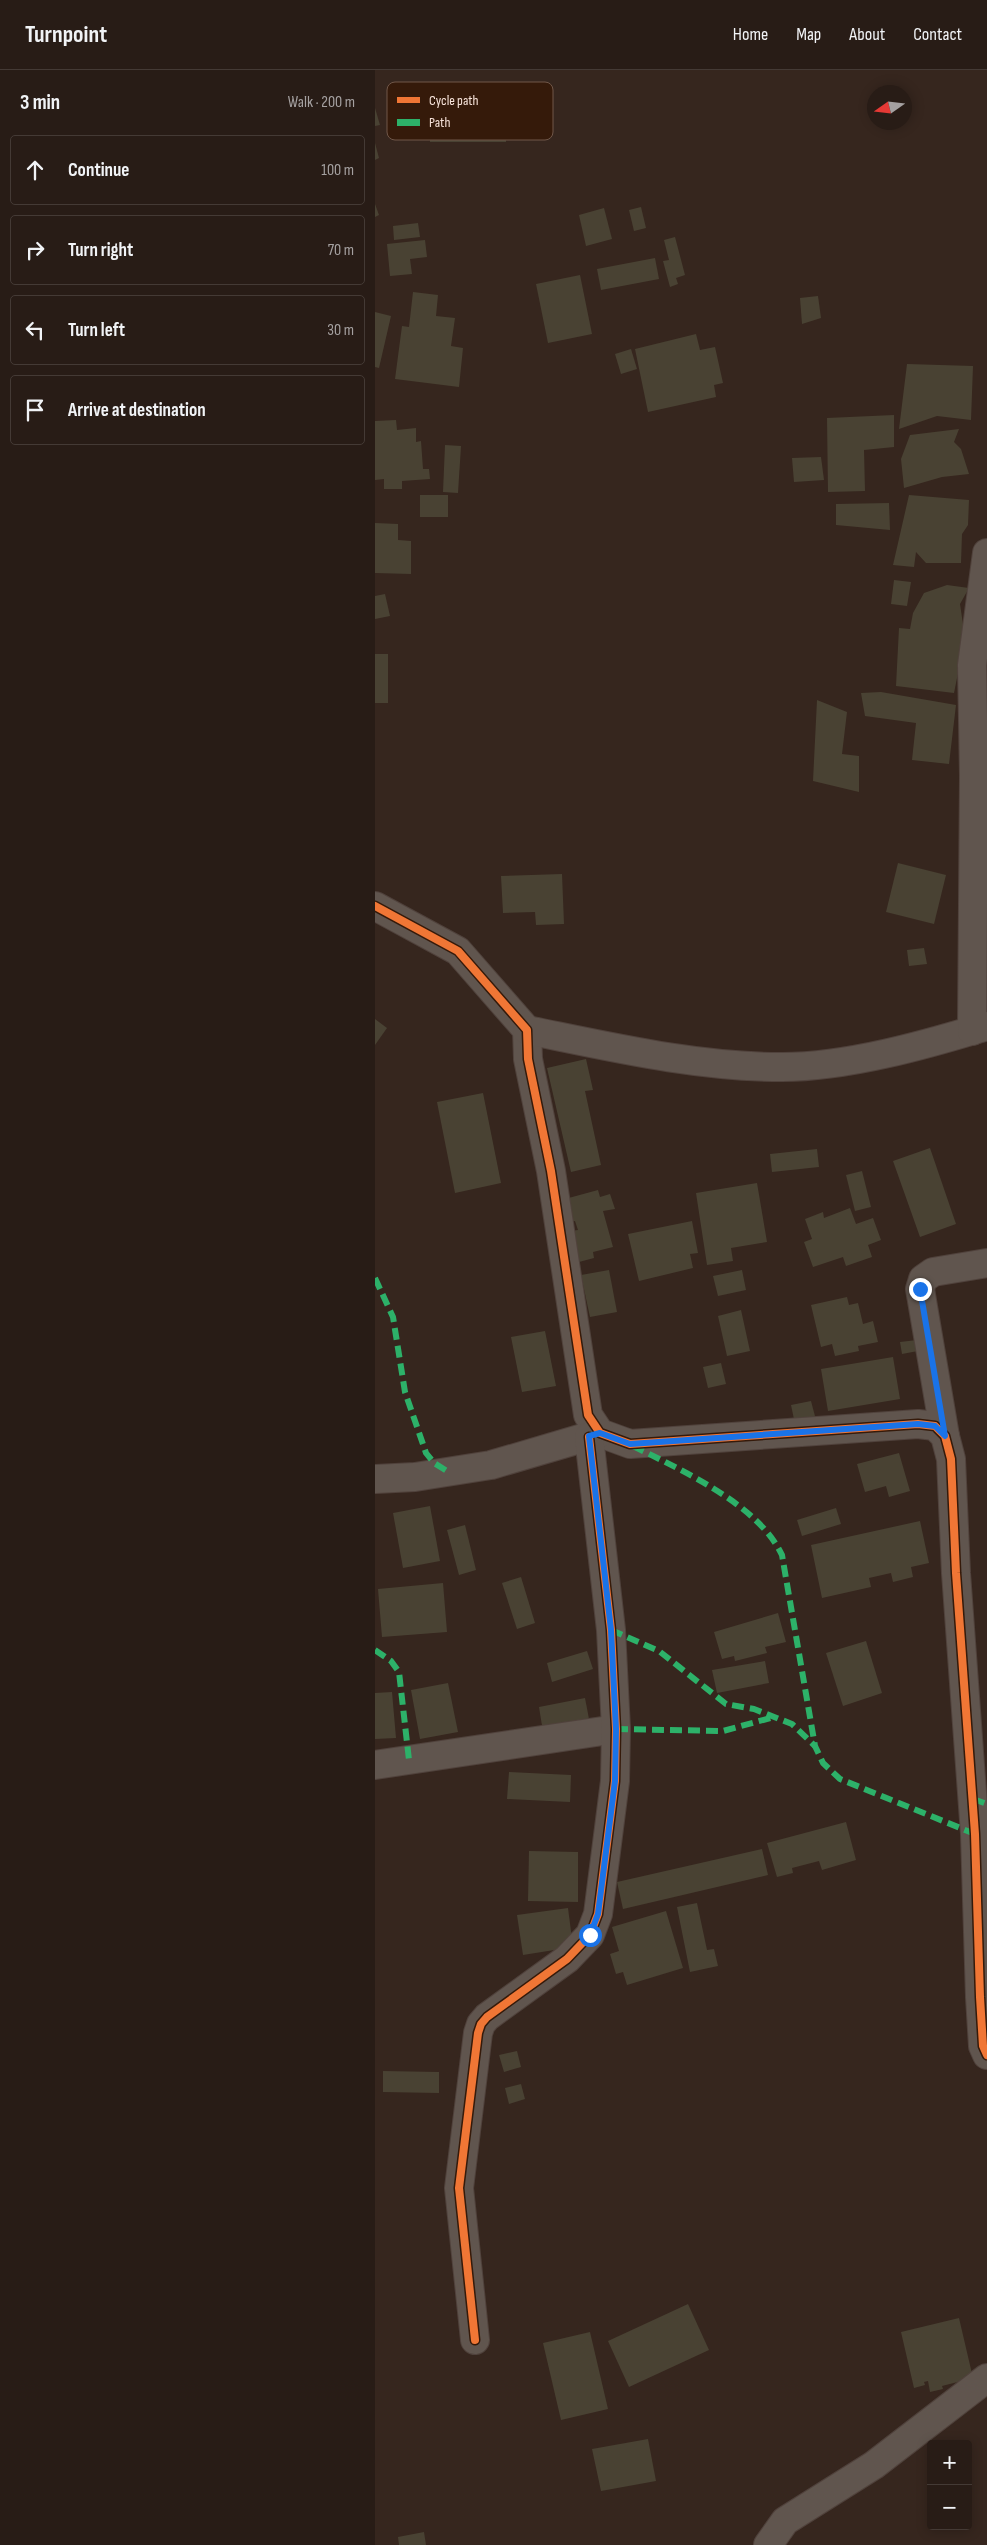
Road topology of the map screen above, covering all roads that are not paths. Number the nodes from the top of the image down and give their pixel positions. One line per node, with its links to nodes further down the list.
1 (987, 553): 3 (street)
2 (375, 906): 4 (street)
3 (979, 1028): 4 (street)
4 (527, 1030): 6 (street)
5 (987, 1263): 7 (street)
6 (595, 1435): 7 (street); 8 (street); 9 (street)
7 (945, 1436): 11 (street)
8 (375, 1479)
9 (616, 1729): 10 (street); 12 (street)
10 (375, 1765)
11 (987, 2055)
12 (475, 2340)
13 (987, 2378): 14 (street)
14 (768, 2545)

